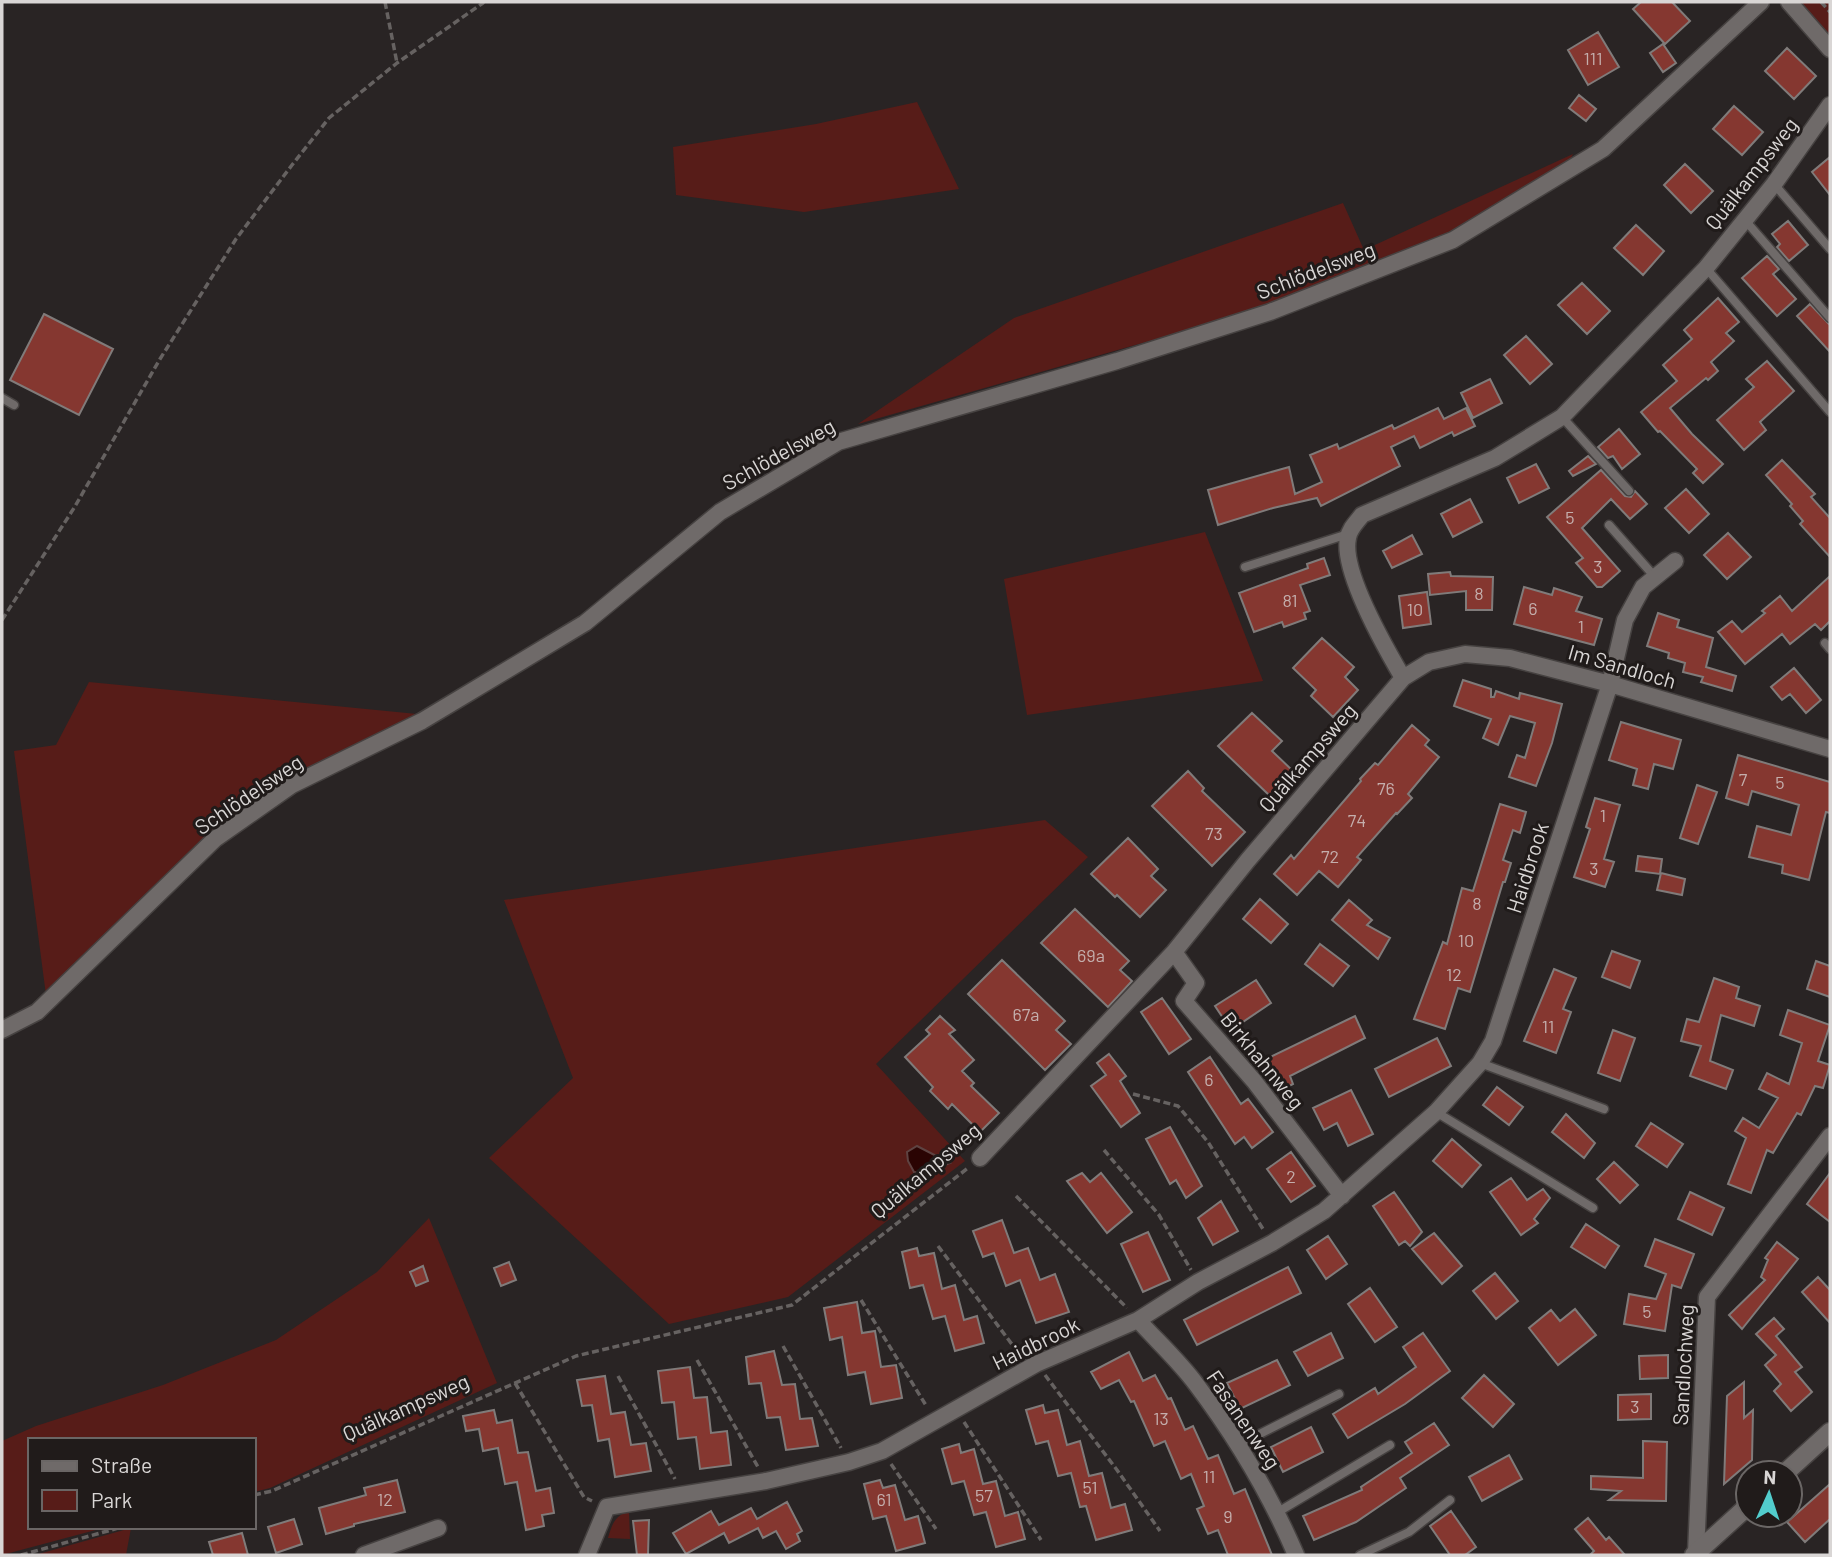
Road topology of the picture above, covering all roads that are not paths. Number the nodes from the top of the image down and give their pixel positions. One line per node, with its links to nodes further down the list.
1 (1761, 2): 24 (street, Schlödelsweg)
2 (1789, 2): 3 (street)
3 (1830, 49)
4 (1830, 105): 5 (street, Quälkampsweg)
5 (1774, 184): 6 (street, Quälkampsweg); 7 (lane)
6 (1744, 219): 8 (street, Quälkampsweg); 9 (lane)
7 (1830, 249)
8 (1706, 268): 12 (lane); 13 (street, Quälkampsweg)
9 (1830, 318)
10 (2, 398): 11 (lane)
11 (14, 405)
12 (1830, 412)
13 (1562, 417): 14 (lane); 16 (street, Quälkampsweg)
14 (1629, 491)
15 (1609, 525): 19 (lane)
16 (1348, 534): 18 (lane, Quälkampsweg); 20 (street)
17 (1675, 561): 19 (street, Haidbrook)
18 (1245, 567)
19 (1655, 577): 21 (street, Haidbrook)
20 (1404, 678): 21 (street, Im Sandloch); 23 (street, Quälkampsweg)
21 (1610, 684): 22 (street, Im Sandloch); 25 (street, Haidbrook)
22 (1830, 749)
23 (1174, 952): 29 (street, Quälkampsweg); 30 (street, Birkhahnweg)
24 (2, 1030)
25 (1480, 1063): 26 (lane); 27 (street, Haidbrook)
26 (1604, 1109)
27 (1436, 1112): 30 (street, Haidbrook); 31 (lane)
28 (1830, 1136): 43 (street, Sandlochweg)
29 (980, 1158)
30 (1342, 1196): 32 (street, Haidbrook)
31 (1593, 1208)
32 (1138, 1320): 35 (street, Fasanenweg); 45 (street, Haidbrook)
33 (1339, 1394): 35 (lane)
34 (1829, 1436): 37 (street)
35 (1238, 1445): 39 (street, Fasanenweg)
36 (1390, 1446): 39 (lane)
37 (1802, 1459)
38 (1450, 1500): 47 (lane)
39 (1278, 1513): 46 (street, Fasanenweg)
40 (1734, 1519): 43 (street)
41 (438, 1528): 42 (street)
42 (382, 1552): 44 (street)
43 (1695, 1554)
44 (363, 1555)
45 (587, 1555)
46 (1296, 1555)
47 (1360, 1555)

